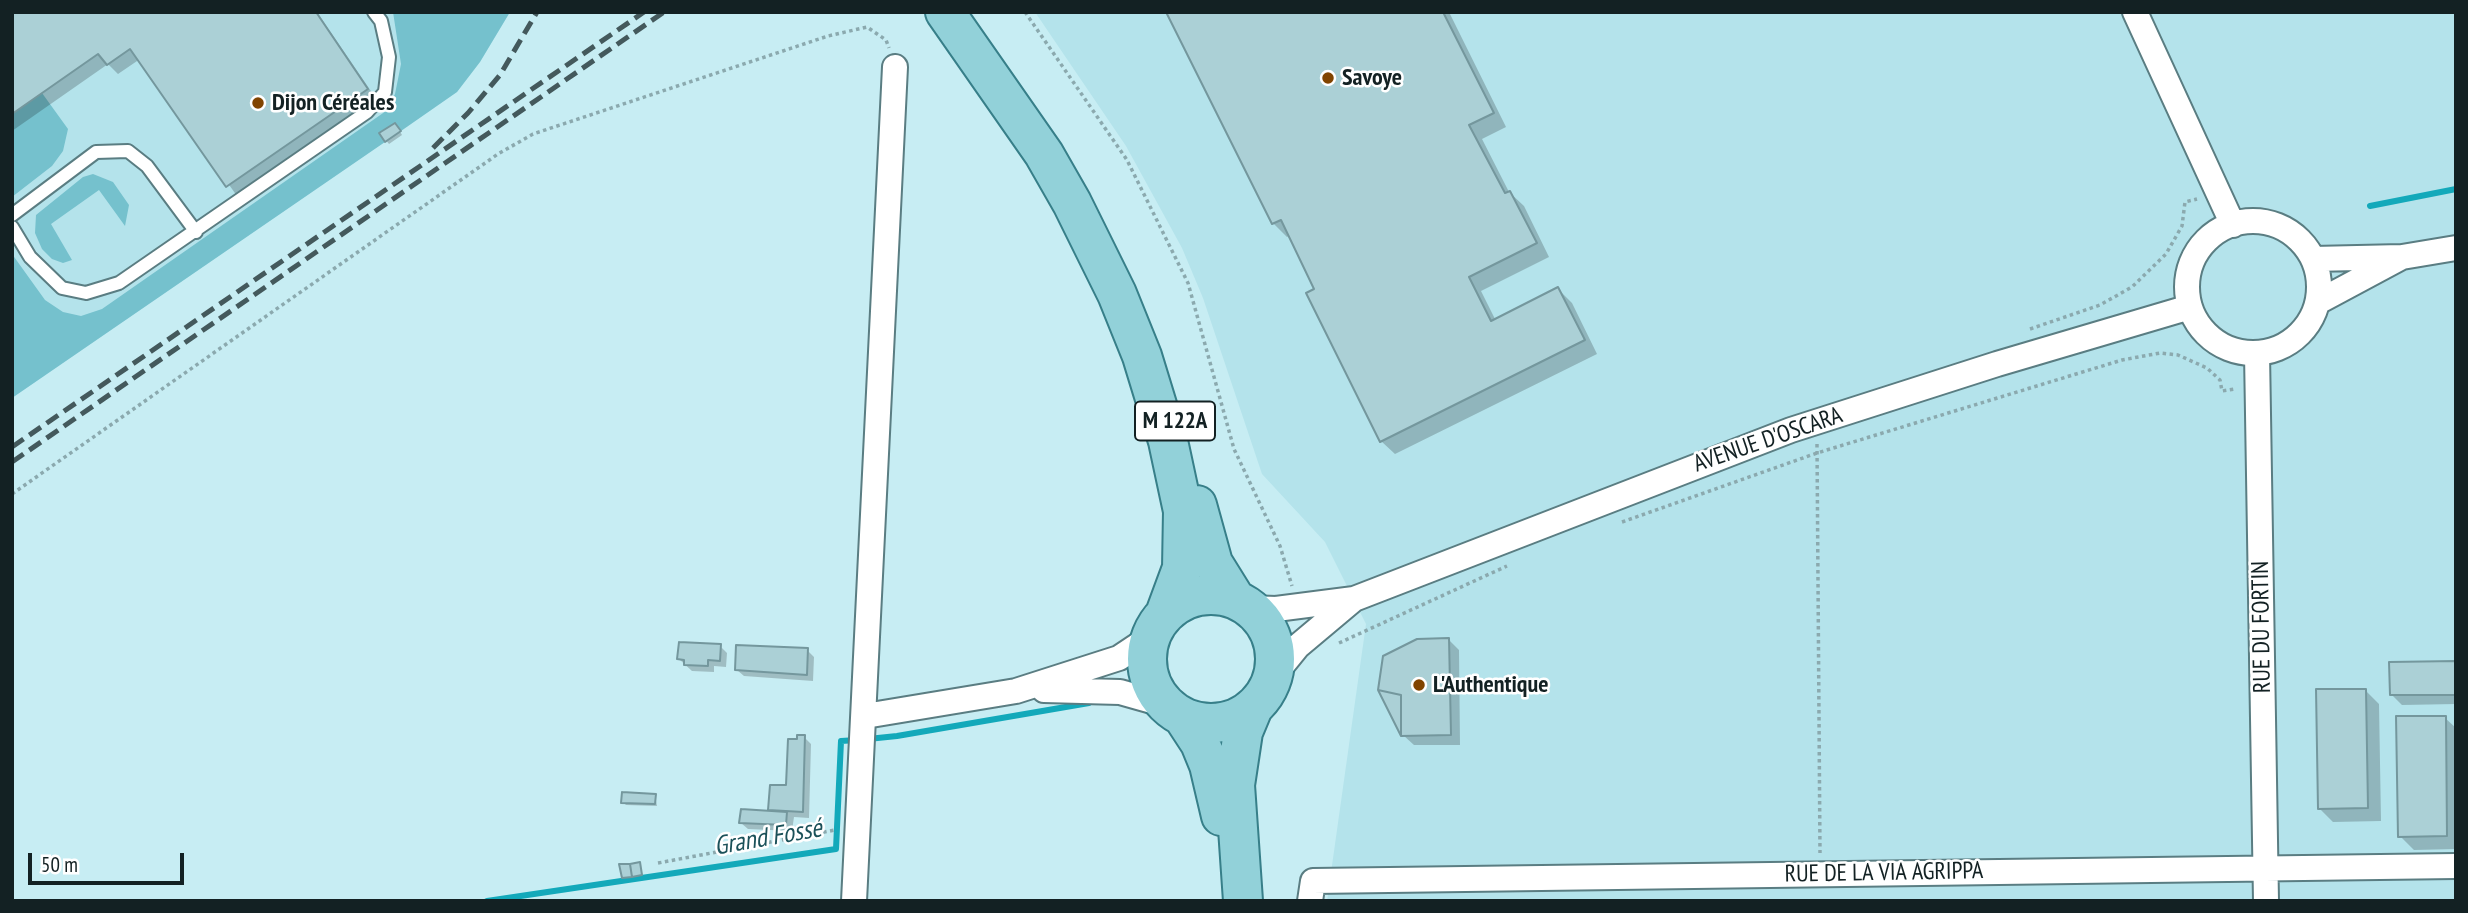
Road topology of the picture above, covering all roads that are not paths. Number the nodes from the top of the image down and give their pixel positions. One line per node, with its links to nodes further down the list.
1 (374, 12): 9 (lane)
2 (946, 12): 11 (main road, M 122A)
3 (960, 12): 11 (main road, M 122A)
4 (2135, 12): 7 (street)
5 (895, 67): 23 (street)
6 (12, 215): 9 (lane)
7 (2234, 225): 13 (street); 15 (street)
8 (12, 227): 9 (lane)
9 (196, 232)
10 (2456, 247): 12 (street)
11 (1103, 248): 18 (main road, M 122A); 19 (main road, M 122A)
12 (2402, 257): 13 (street); 14 (street)
13 (2313, 259): 14 (street)
14 (2318, 302): 16 (street)
15 (2190, 307): 16 (street); 17 (street, AVENUE D'OSCARA)
16 (2257, 353): 25 (street, RUE DU FORTIN)
17 (1354, 599): 18 (street, AVENUE D'OSCARA); 21 (street, AVENUE D'OSCARA)
18 (1243, 604): 19 (main road); 21 (main road)
19 (1159, 625): 20 (street); 22 (main road)
20 (1016, 691): 22 (street); 23 (street)
21 (1263, 693): 22 (main road); 29 (main road)
22 (1175, 711): 28 (main road)
23 (865, 716): 27 (street)
24 (2456, 866): 25 (street, RUE DE LA VIA AGRIPPA)
25 (2266, 868): 26 (street, RUE DE LA VIA AGRIPPA); 30 (street, RUE DU FORTIN)
26 (1311, 891)
27 (854, 901)
28 (1231, 901)
29 (1243, 901)
30 (2266, 901)

